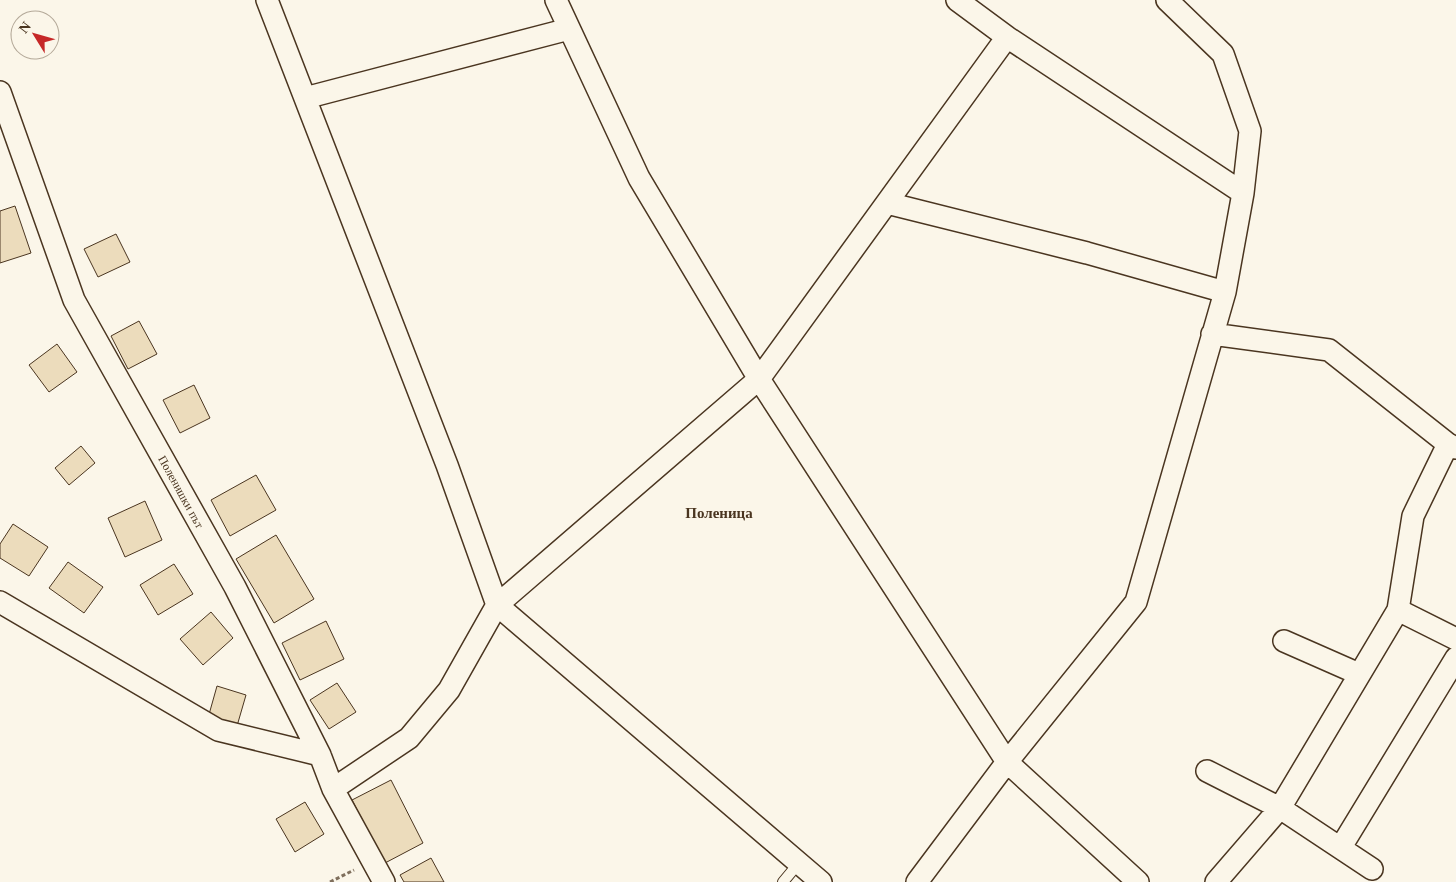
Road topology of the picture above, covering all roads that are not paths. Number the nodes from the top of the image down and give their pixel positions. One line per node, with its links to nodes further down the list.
1 (267, 0): 8 (street)
2 (556, 0): 5 (street)
3 (957, 0): 6 (street)
4 (1167, 0): 9 (street)
5 (569, 28): 8 (street); 13 (street)
6 (1007, 37): 9 (street); 10 (street)
7 (0, 92): 22 (street, Поленишки път)
8 (305, 98): 16 (street)
9 (1243, 193): 11 (street)
10 (887, 203): 11 (street); 13 (street)
11 (1225, 292): 12 (street)
12 (1212, 334): 14 (street); 23 (street)
13 (759, 379): 16 (street); 23 (street)
14 (1452, 446): 17 (street)
15 (0, 602): 22 (street)
16 (497, 605): 25 (street); 28 (street)
17 (1398, 610): 18 (street); 21 (street)
18 (1456, 640)
19 (1284, 641): 21 (street)
20 (1456, 658): 27 (street)
21 (1359, 674): 26 (street)
22 (320, 754): 25 (street, Поленишки път)
23 (1007, 762): 33 (street); 34 (street)
24 (1207, 771): 26 (street)
25 (333, 789): 30 (street, Поленишки път)
26 (1280, 808): 27 (street); 35 (street)
27 (1341, 847): 29 (street)
28 (798, 864): 31 (lane); 32 (street)
29 (1372, 869)
30 (384, 882)
31 (783, 882)
32 (821, 882)
33 (917, 882)
34 (1138, 882)
35 (1216, 882)

